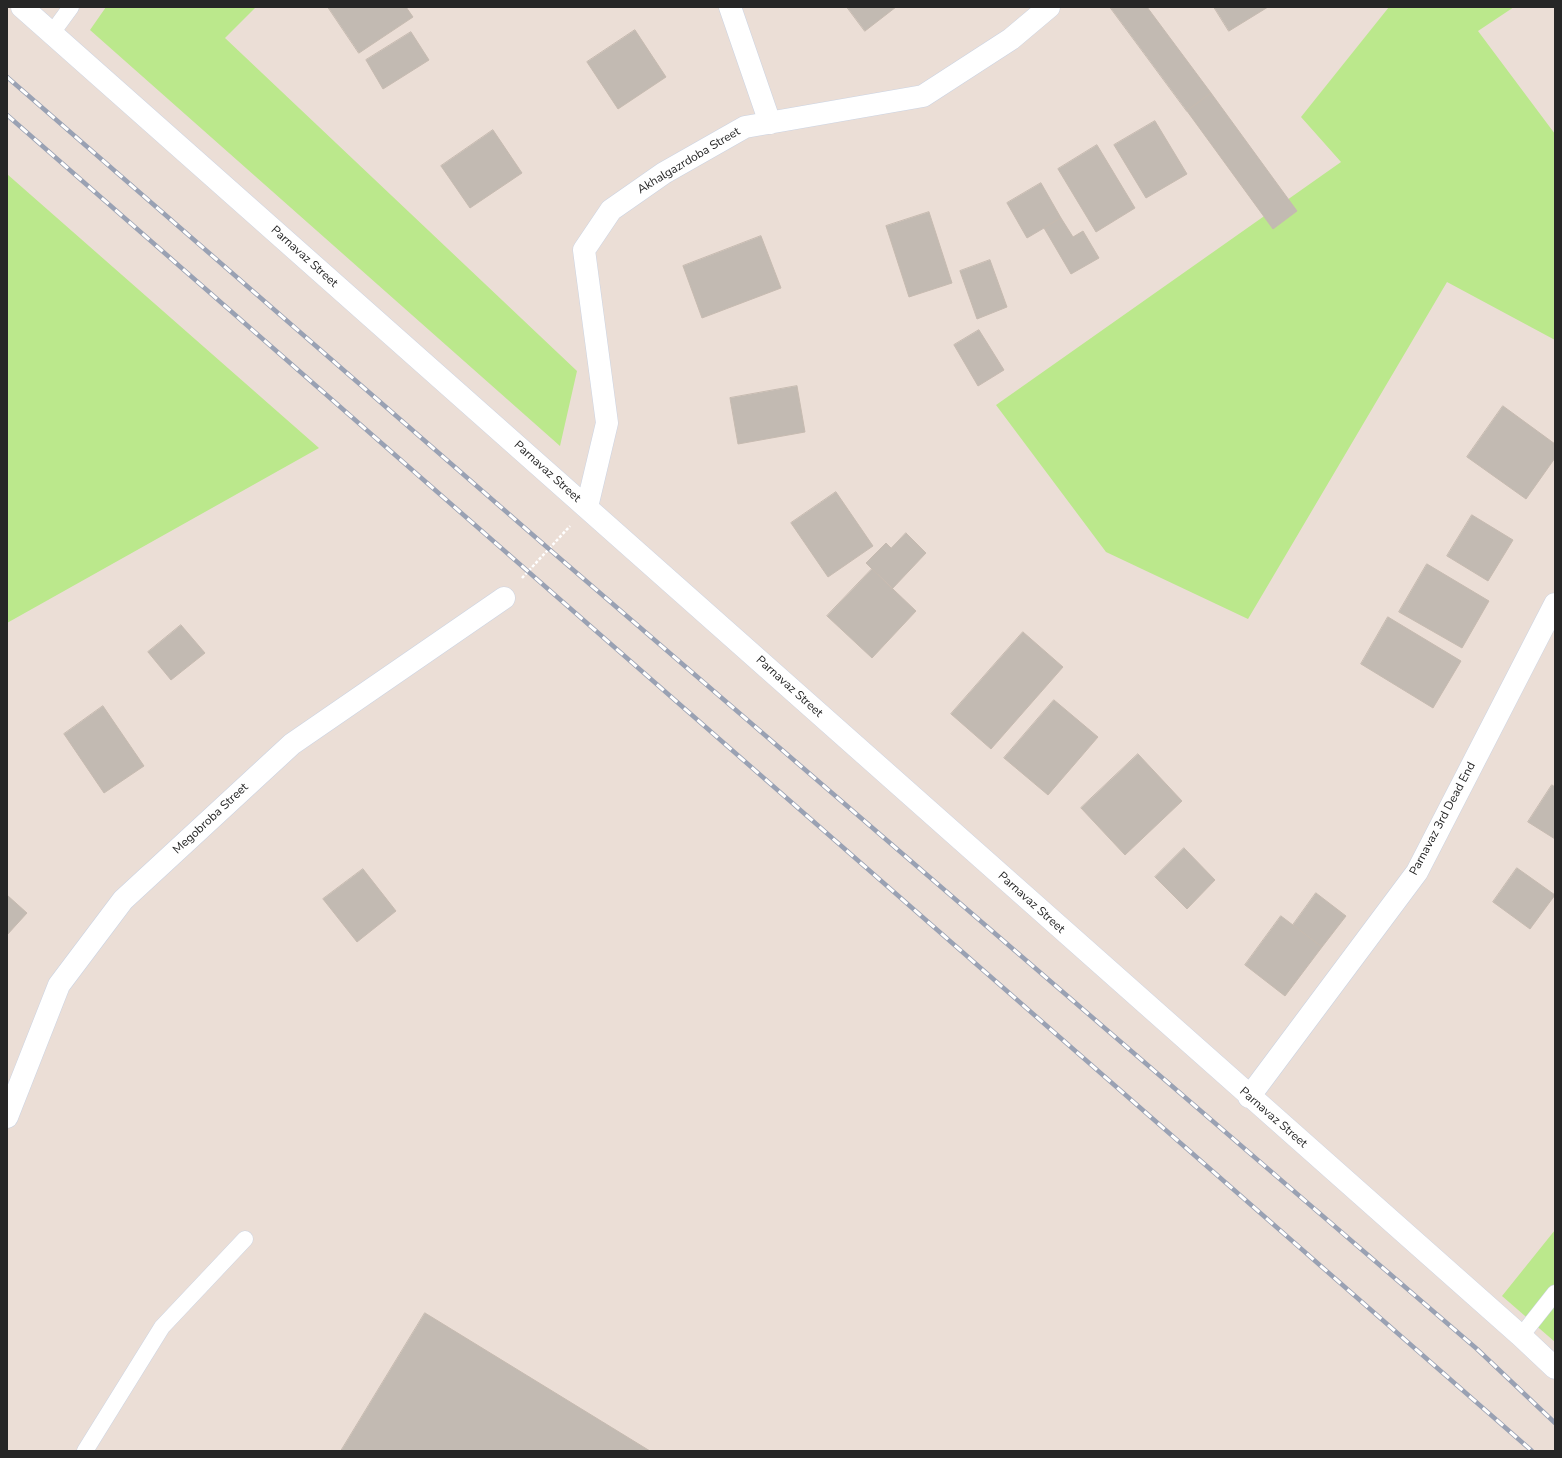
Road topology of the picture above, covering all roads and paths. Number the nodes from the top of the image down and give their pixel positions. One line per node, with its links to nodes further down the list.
1 (22, 7): 5 (street, Parnavaz Street)
2 (71, 7): 5 (lane)
3 (730, 7): 6 (street)
4 (1049, 7): 6 (street, Akhalgazrdoba Street)
5 (52, 33): 7 (street, Parnavaz Street)
6 (770, 123): 7 (street, Akhalgazrdoba Street)
7 (587, 508): 8 (path); 10 (street, Parnavaz Street)
8 (504, 598): 11 (street, Megobroba Street)
9 (1555, 604): 10 (street, Parnavaz 3rd Dead End)
10 (1249, 1097): 14 (street, Parnavaz Street)
11 (7, 1117)
12 (245, 1239): 16 (lane)
13 (1555, 1293): 14 (lane)
14 (1521, 1336): 15 (street, Parnavaz Street)
15 (1555, 1368)
16 (85, 1451)

